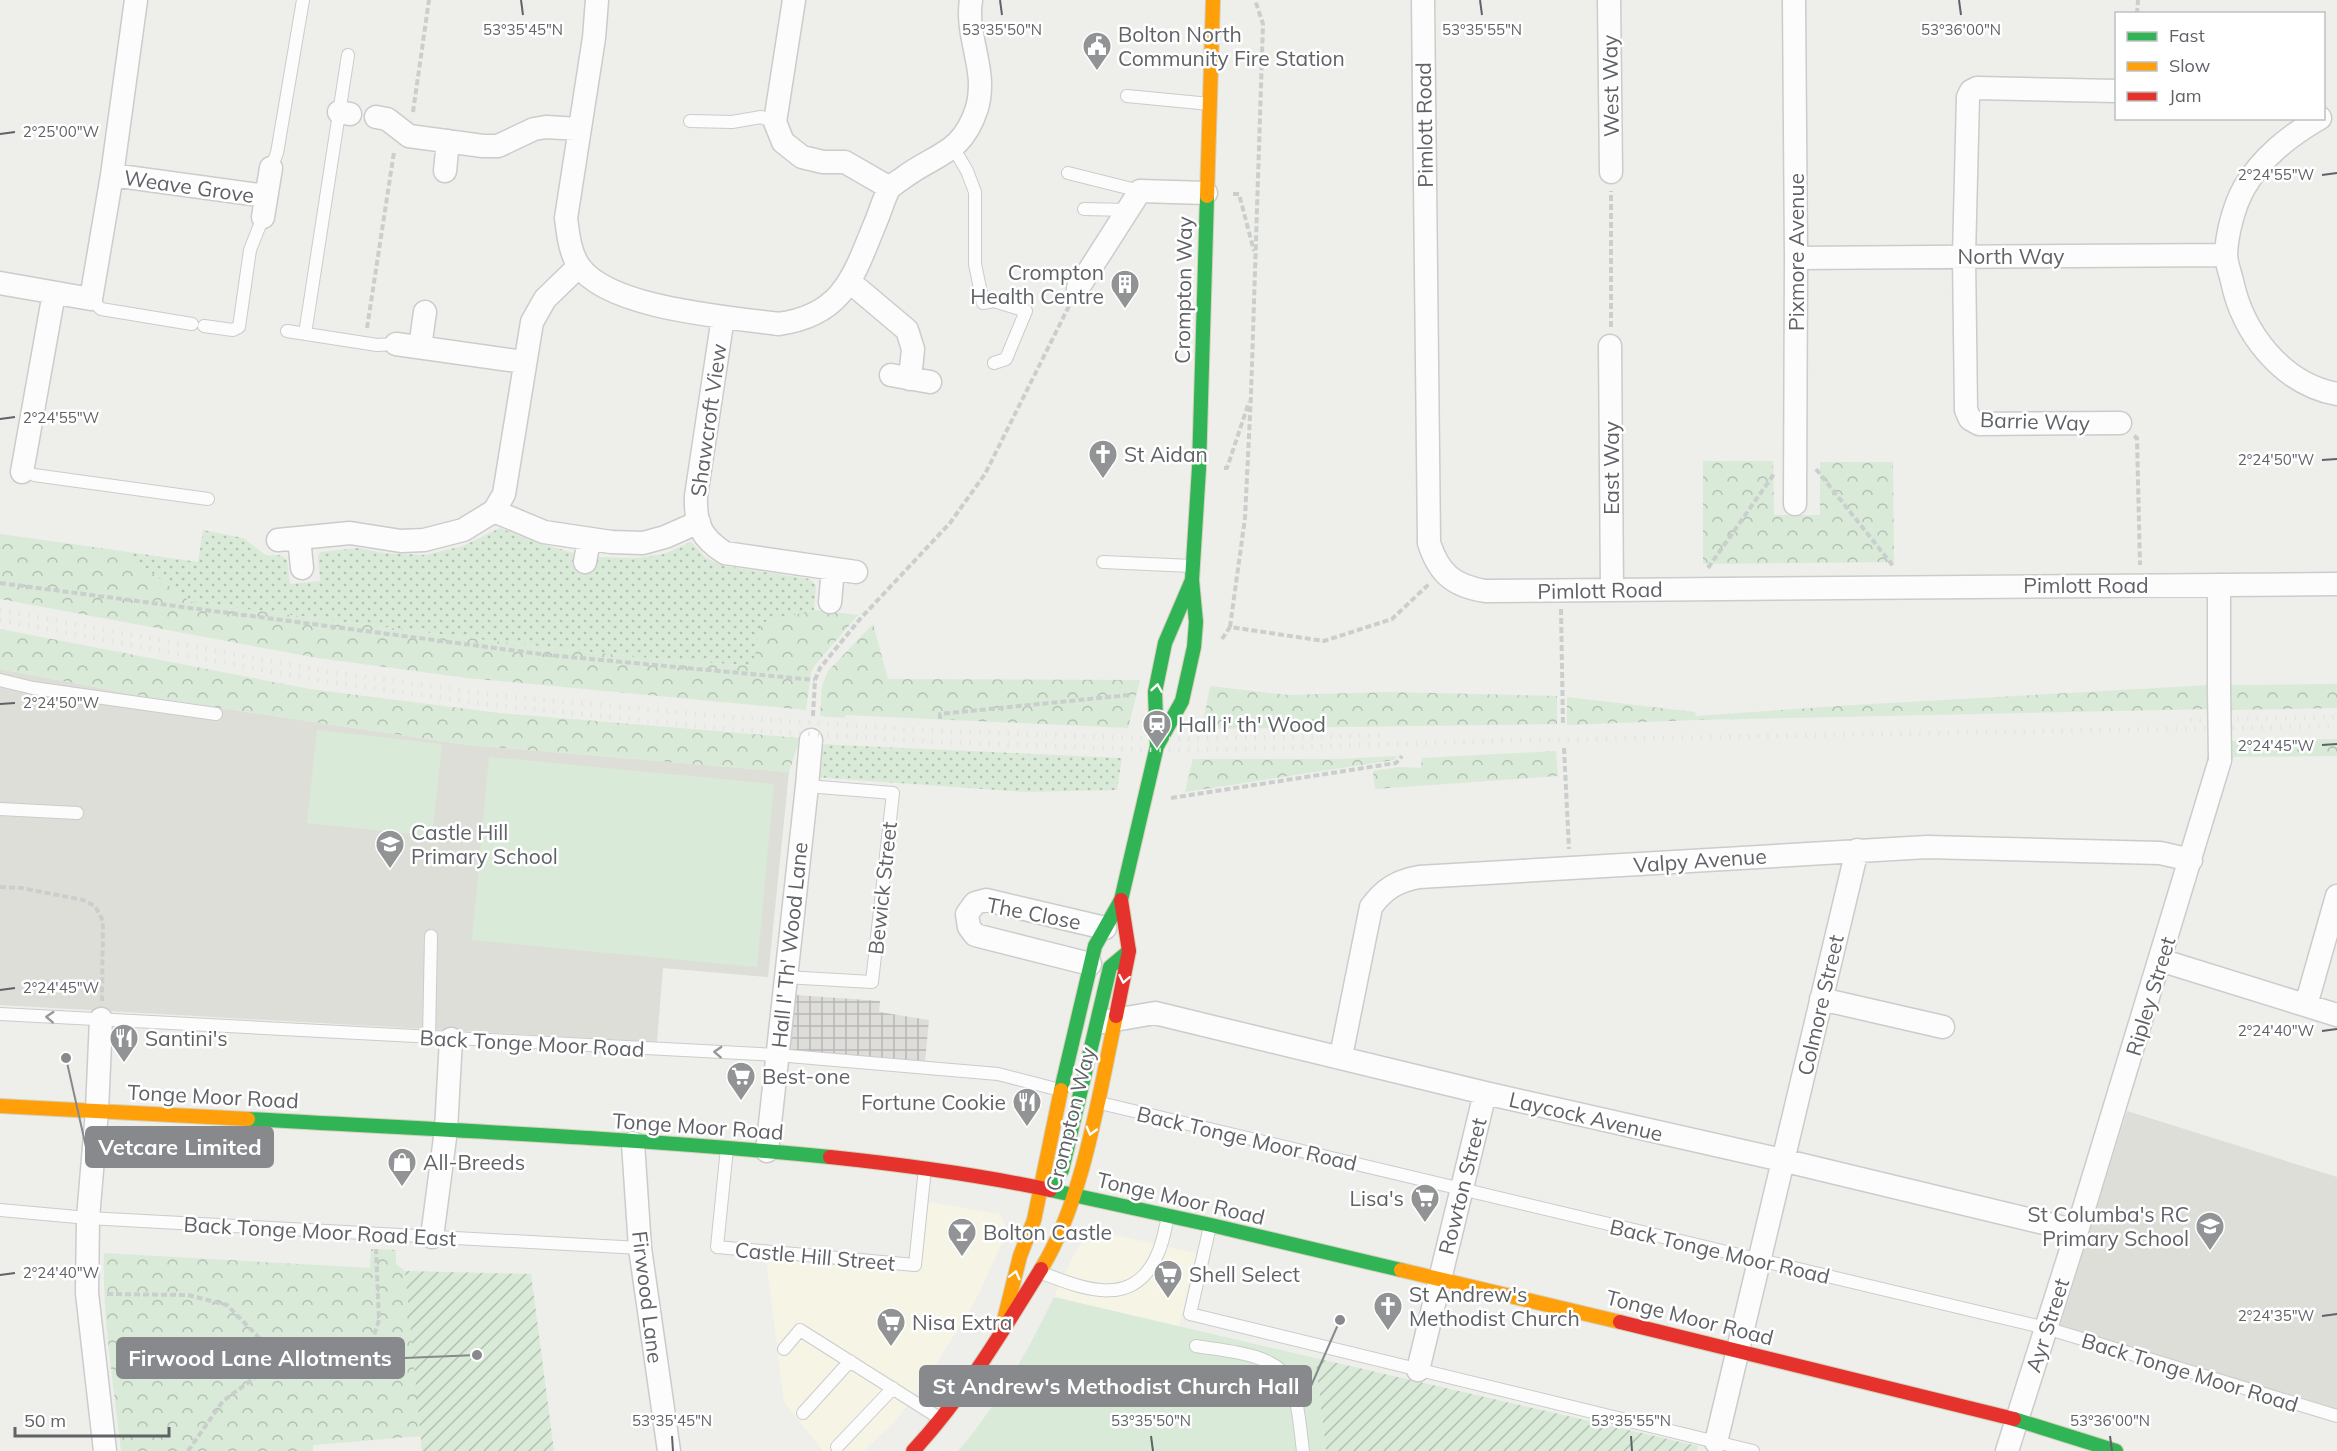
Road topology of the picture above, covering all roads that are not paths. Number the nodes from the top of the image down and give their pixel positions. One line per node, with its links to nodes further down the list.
1 (136, 0): 25 (street)
2 (303, 0): 21 (lane)
3 (597, 0): 18 (street)
4 (794, 0): 17 (street)
5 (971, 0): 20 (street)
6 (1213, 0): 13 (main road, Crompton Way)
7 (1423, 0): 66 (street, Pimlott Road)
8 (1609, 0): 23 (street, West Way)
9 (1794, 0): 33 (street, Pixmore Avenue)
10 (348, 55): 43 (lane)
11 (2115, 91): 32 (street)
12 (1128, 96): 13 (lane)
13 (1209, 104): 27 (main road, Crompton Way)
14 (376, 117): 19 (street)
15 (2318, 120): 31 (street)
16 (690, 121): 17 (lane)
17 (775, 122): 26 (street)
18 (579, 129): 19 (street); 34 (street)
19 (448, 141): 22 (street)
20 (953, 147): 26 (street); 48 (lane)
21 (271, 168): 29 (street, Weave Grove)
22 (445, 171)
23 (1611, 172)
24 (1068, 173): 28 (lane)
25 (112, 175): 29 (street, Weave Grove); 39 (street)
26 (890, 188): 35 (street)
27 (1206, 194): 28 (street); 63 (main road, Crompton Way)
28 (1134, 201): 30 (lane); 37 (street)
29 (264, 207): 39 (lane)
30 (1084, 208)
31 (2226, 255): 32 (street, North Way); 50 (street)
32 (1964, 256): 33 (street, North Way); 51 (street, Barrie Way)
33 (1796, 258): 54 (street, Pixmore Avenue)
34 (579, 266): 41 (street); 47 (street)
35 (850, 282): 41 (street); 49 (street)
36 (0, 283): 38 (street)
37 (1078, 288)
38 (54, 292): 39 (street); 52 (street)
39 (91, 299)
40 (425, 312): 46 (street)
41 (723, 316): 56 (street, Shawcroft View)
42 (287, 331): 43 (lane)
43 (305, 334): 44 (lane)
44 (396, 344): 46 (street)
45 (1611, 346): 66 (street, East Way)
46 (420, 347): 47 (street)
47 (524, 362): 55 (street)
48 (994, 363)
49 (910, 379)
50 (2337, 394)
51 (2120, 423)
52 (19, 472): 53 (lane)
53 (208, 499)
54 (1795, 504)
55 (494, 511): 57 (street, Shawcroft View); 60 (street)
56 (699, 522): 57 (street, Shawcroft View); 61 (street, Shawcroft View)
57 (589, 540): 58 (street)
58 (585, 562)
59 (1103, 562): 63 (lane)
60 (302, 568)
61 (833, 569): 62 (street, Shawcroft View); 67 (street)
62 (856, 572)
63 (1192, 573): 71 (main road, Crompton Way, one-way to 63); 71 (main road, Crompton Way)
64 (2337, 584): 65 (street, Pimlott Road)
65 (2219, 585): 66 (street, Pimlott Road); 76 (street, Ripley Street, bridge)
66 (1612, 590)
67 (830, 602)
68 (0, 680): 69 (lane)
69 (216, 714)
70 (811, 740): 72 (street, Hall I' Th' Wood Lane)
71 (1157, 746): 78 (main road, Crompton Way)
72 (807, 786): 84 (street, Hall I' Th' Wood Lane); 84 (lane, Bewick Street)
73 (0, 809): 74 (lane)
74 (77, 813)
75 (1857, 850): 76 (street, Valpy Avenue); 85 (street, Colmore Street); 94 (street, Valpy Avenue)
76 (2191, 860): 82 (street, Ripley Street)
77 (2337, 896): 86 (street)
78 (1121, 900): 79 (main road, Crompton Way); 81 (main road, Crompton Way)
79 (1105, 928): 83 (main road, Crompton Way); 83 (street, The Close)
80 (431, 936): 92 (lane)
81 (1129, 951): 90 (main road, Crompton Way, one-way to 90); 90 (main road)
82 (2160, 960): 86 (street); 113 (street, Ripley Street)
83 (1090, 964): 95 (main road, Crompton Way)
84 (786, 977): 93 (street, Hall I' Th' Wood Lane)
85 (1821, 999): 91 (street); 104 (street, Colmore Street)
86 (2306, 1005): 88 (street)
87 (0, 1014): 89 (lane, Back Tonge Moor Road, one-way to 87)
88 (2337, 1015)
89 (101, 1019): 92 (lane, Back Tonge Moor Road); 99 (street)
90 (1106, 1022): 94 (street, Laycock Avenue); 97 (main road, Crompton Way); 106 (main road)
91 (1943, 1027)
92 (440, 1038): 93 (lane, Back Tonge Moor Road, one-way to 92); 100 (street)
93 (777, 1055): 95 (lane, Back Tonge Moor Road); 103 (street, Hall I' Th' Wood Lane)
94 (1341, 1056): 96 (street, Laycock Avenue)
95 (1061, 1090): 106 (main road, Crompton Way)
96 (1485, 1093): 104 (street, Laycock Avenue); 107 (street, Rowton Street)
97 (1098, 1103): 107 (lane, Back Tonge Moor Road); 108 (main road, Crompton Way, one-way to 108)
98 (0, 1106): 99 (main road, Tonge Moor Road)
99 (97, 1111): 100 (main road, Tonge Moor Road); 111 (street)
100 (446, 1130): 101 (main road, Tonge Moor Road); 114 (street)
101 (633, 1143): 102 (main road, Tonge Moor Road); 115 (street, Firwood Lane)
102 (727, 1148): 103 (main road, Tonge Moor Road); 105 (lane, Castle Hill Street)
103 (767, 1151): 105 (main road, Tonge Moor Road)
104 (1782, 1160): 113 (street, Laycock Avenue); 116 (street, Colmore Street)
105 (926, 1167): 106 (main road, Tonge Moor Road)
106 (1040, 1187): 108 (main road, Tonge Moor Road); 120 (main road, Crompton Way, one-way to 106)
107 (1461, 1190): 116 (lane, Back Tonge Moor Road); 118 (street, Rowton Street)
108 (1074, 1195): 110 (main road, Tonge Moor Road); 117 (main road, Crompton Way)
109 (0, 1210): 111 (lane, Back Tonge Moor Road East)
110 (1168, 1216): 112 (main road, Tonge Moor Road); 117 (lane)
111 (88, 1218): 114 (lane, Back Tonge Moor Road East); 133 (street)
112 (1211, 1225): 118 (main road, Tonge Moor Road); 125 (lane)
113 (2078, 1231): 119 (street, Ayr Street)
114 (432, 1237): 115 (lane, Back Tonge Moor Road East)
115 (640, 1248): 134 (street, Firwood Lane)
116 (1760, 1260): 119 (lane, Back Tonge Moor Road); 123 (street, Colmore Street)
117 (1041, 1273): 120 (main road, Crompton Way)
118 (1439, 1279): 123 (main road, Tonge Moor Road); 125 (street, Rowton Street)
119 (2046, 1328): 128 (lane, Back Tonge Moor Road); 129 (street, Ayr Street)
120 (1001, 1332): 130 (main road, Crompton Way)
121 (1196, 1346): 136 (lane)
122 (784, 1349): 124 (lane)
123 (1738, 1350): 129 (main road, Tonge Moor Road); 131 (street, Colmore Street)
124 (850, 1361): 126 (lane); 127 (lane)
125 (1418, 1370): 131 (lane)
126 (892, 1388): 130 (lane); 132 (lane)
127 (803, 1413)
128 (2337, 1416)
129 (2016, 1419): 138 (street, Ayr Street); 139 (main road, Tonge Moor Road)
130 (942, 1420): 135 (main road, Crompton Way)
131 (1716, 1442): 137 (lane)
132 (837, 1447)
133 (105, 1451)
134 (669, 1451)
135 (913, 1451)
136 (1303, 1451)
137 (1754, 1451)
138 (2007, 1451)
139 (2116, 1451)

